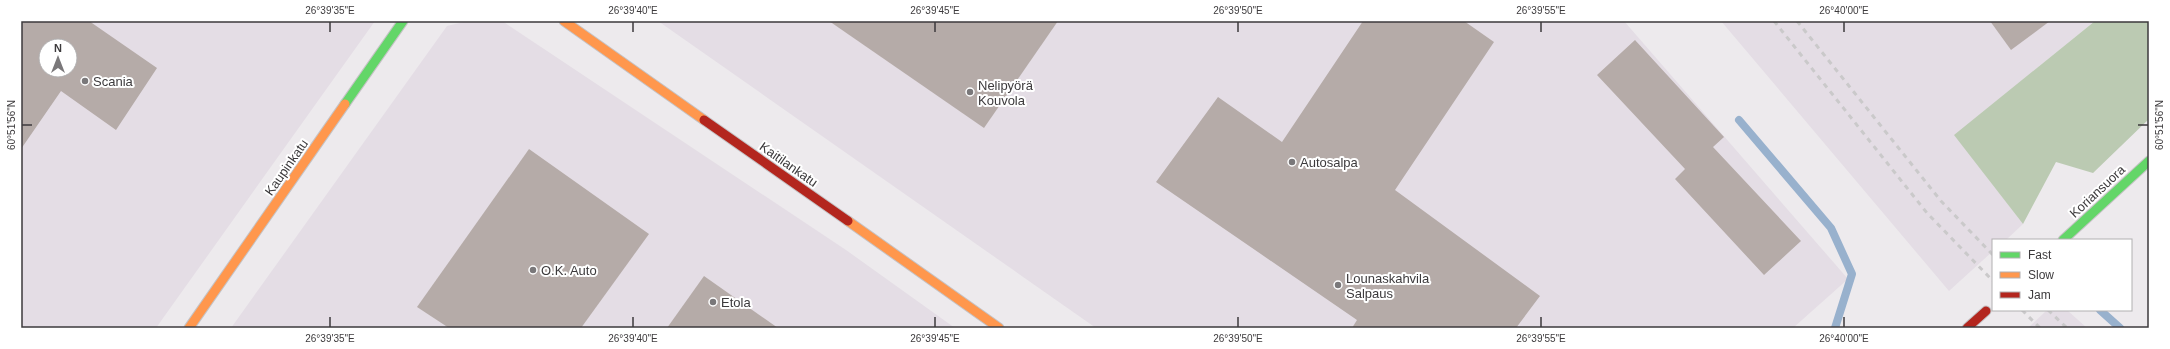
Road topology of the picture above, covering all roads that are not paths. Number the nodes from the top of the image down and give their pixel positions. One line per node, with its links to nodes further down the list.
1 (403, 21): 6 (street, Kaupinkatu)
2 (564, 21): 7 (street, Kaitilankatu)
3 (2149, 161): 4 (street, Koriansuora)
4 (2064, 239)
5 (1986, 311): 8 (street)
6 (189, 328)
7 (999, 328)
8 (1967, 328)

